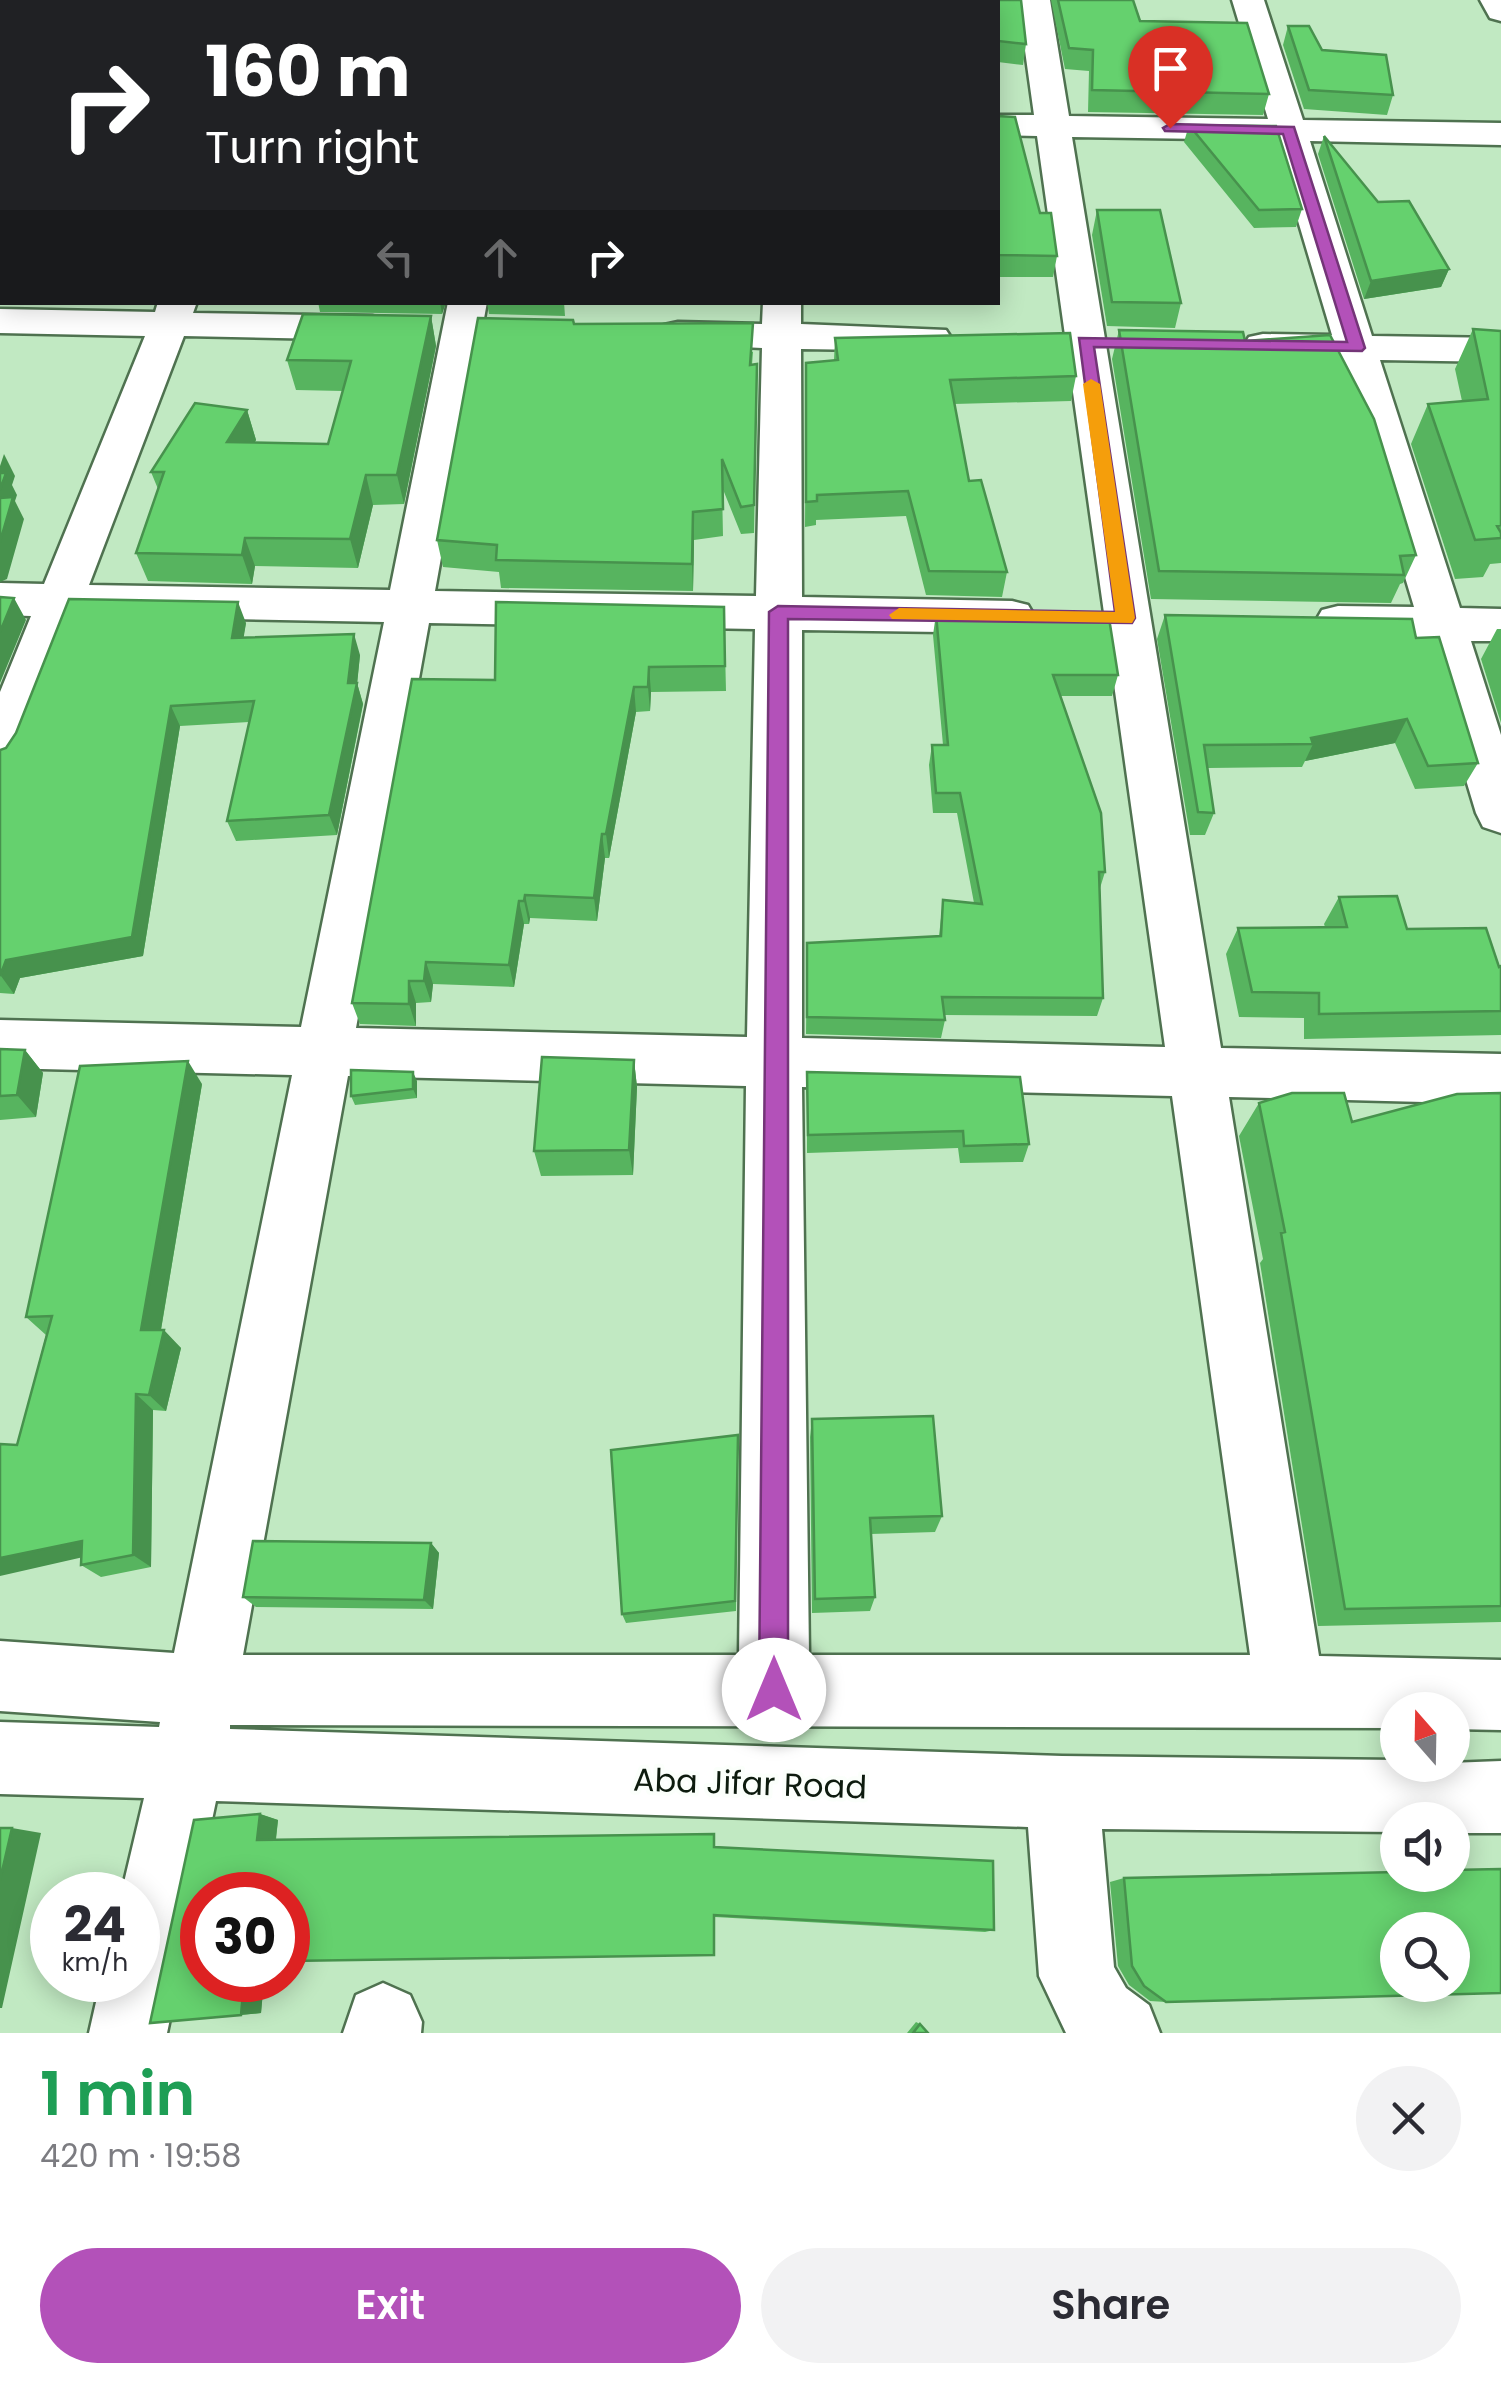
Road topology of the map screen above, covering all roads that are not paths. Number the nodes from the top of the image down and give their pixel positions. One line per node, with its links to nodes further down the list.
1 (1034, 0): 6 (street)
2 (1248, 0): 7 (street)
3 (1496, 0): 4 (street)
4 (1501, 11)
5 (1000, 125): 6 (street)
6 (1052, 126): 7 (street); 22 (street)
7 (1288, 130): 8 (street); 16 (street)
8 (1501, 134)
9 (173, 313): 11 (street); 12 (street); 19 (street)
10 (782, 319): 13 (street); 14 (street); 21 (street)
11 (0, 320)
12 (452, 324): 20 (street)
13 (642, 334)
14 (971, 340)
15 (1221, 345): 16 (street)
16 (1356, 348): 17 (street); 24 (street)
17 (1501, 350)
18 (0, 599): 19 (street)
19 (59, 600): 20 (street); 26 (street)
20 (408, 606): 21 (street); 29 (street)
21 (778, 612): 22 (street); 30 (street)
22 (1107, 618): 31 (street)
23 (1304, 622): 24 (street)
24 (1442, 624): 25 (street); 27 (street)
25 (1501, 625)
26 (0, 752)
27 (1501, 813)
28 (0, 1044): 29 (street)
29 (321, 1051): 30 (street); 34 (street)
30 (774, 1062): 31 (street); 35 (street)
31 (1194, 1072): 32 (street); 36 (street)
32 (1501, 1079)
33 (0, 1676): 34 (street)
34 (202, 1690): 35 (street); 39 (street)
35 (774, 1690): 36 (street)
36 (1290, 1690): 37 (street)
37 (1501, 1695)
38 (0, 1758): 39 (street, Aba Jifar Road)
39 (187, 1766): 40 (street, Aba Jifar Road); 42 (street)
40 (1062, 1792): 41 (street, Aba Jifar Road); 43 (street)
41 (1501, 1797)
42 (128, 2033)
43 (1121, 2033)

